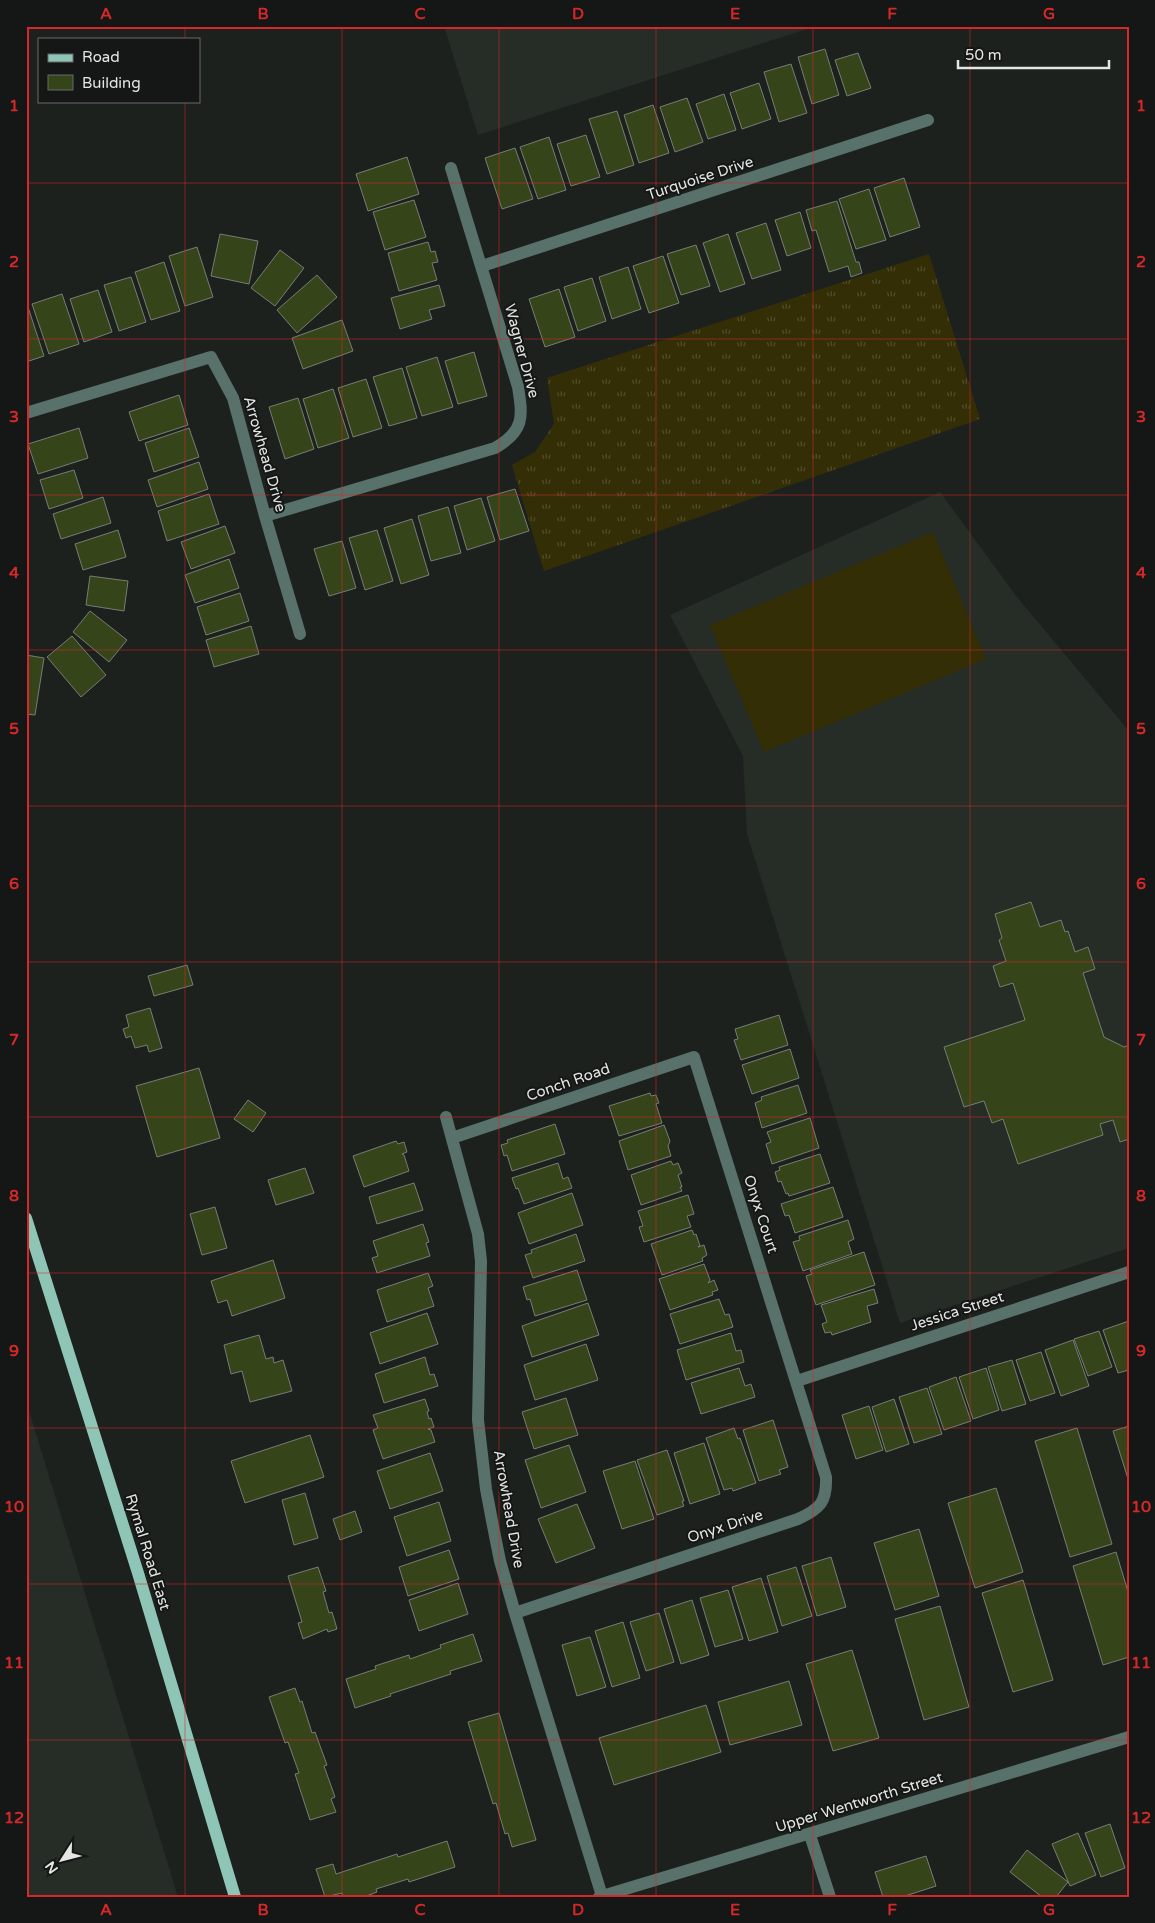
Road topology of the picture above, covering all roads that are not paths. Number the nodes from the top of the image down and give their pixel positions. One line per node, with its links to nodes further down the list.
1 (928, 120): 3 (street, Turquoise Drive)
2 (451, 168): 3 (street, Wagner Drive)
3 (482, 266): 5 (street, Wagner Drive)
4 (26, 413): 5 (street, Arrowhead Drive)
5 (265, 516): 6 (street, Arrowhead Drive)
6 (300, 634)
7 (694, 1057): 9 (street, Conch Road); 12 (street, Onyx Court)
8 (446, 1117): 9 (street, Arrowhead Drive)
9 (452, 1138): 13 (street, Arrowhead Drive)
10 (26, 1218): 17 (main road, Rymal Road East)
11 (1129, 1272): 12 (street, Jessica Street)
12 (796, 1382): 13 (street, Onyx Drive)
13 (515, 1613): 16 (street, Arrowhead Drive)
14 (1129, 1737): 15 (street, Upper Wentworth Street)
15 (810, 1834): 16 (street, Upper Wentworth Street); 18 (street)
16 (601, 1896)
17 (235, 1897)
18 (830, 1897)

